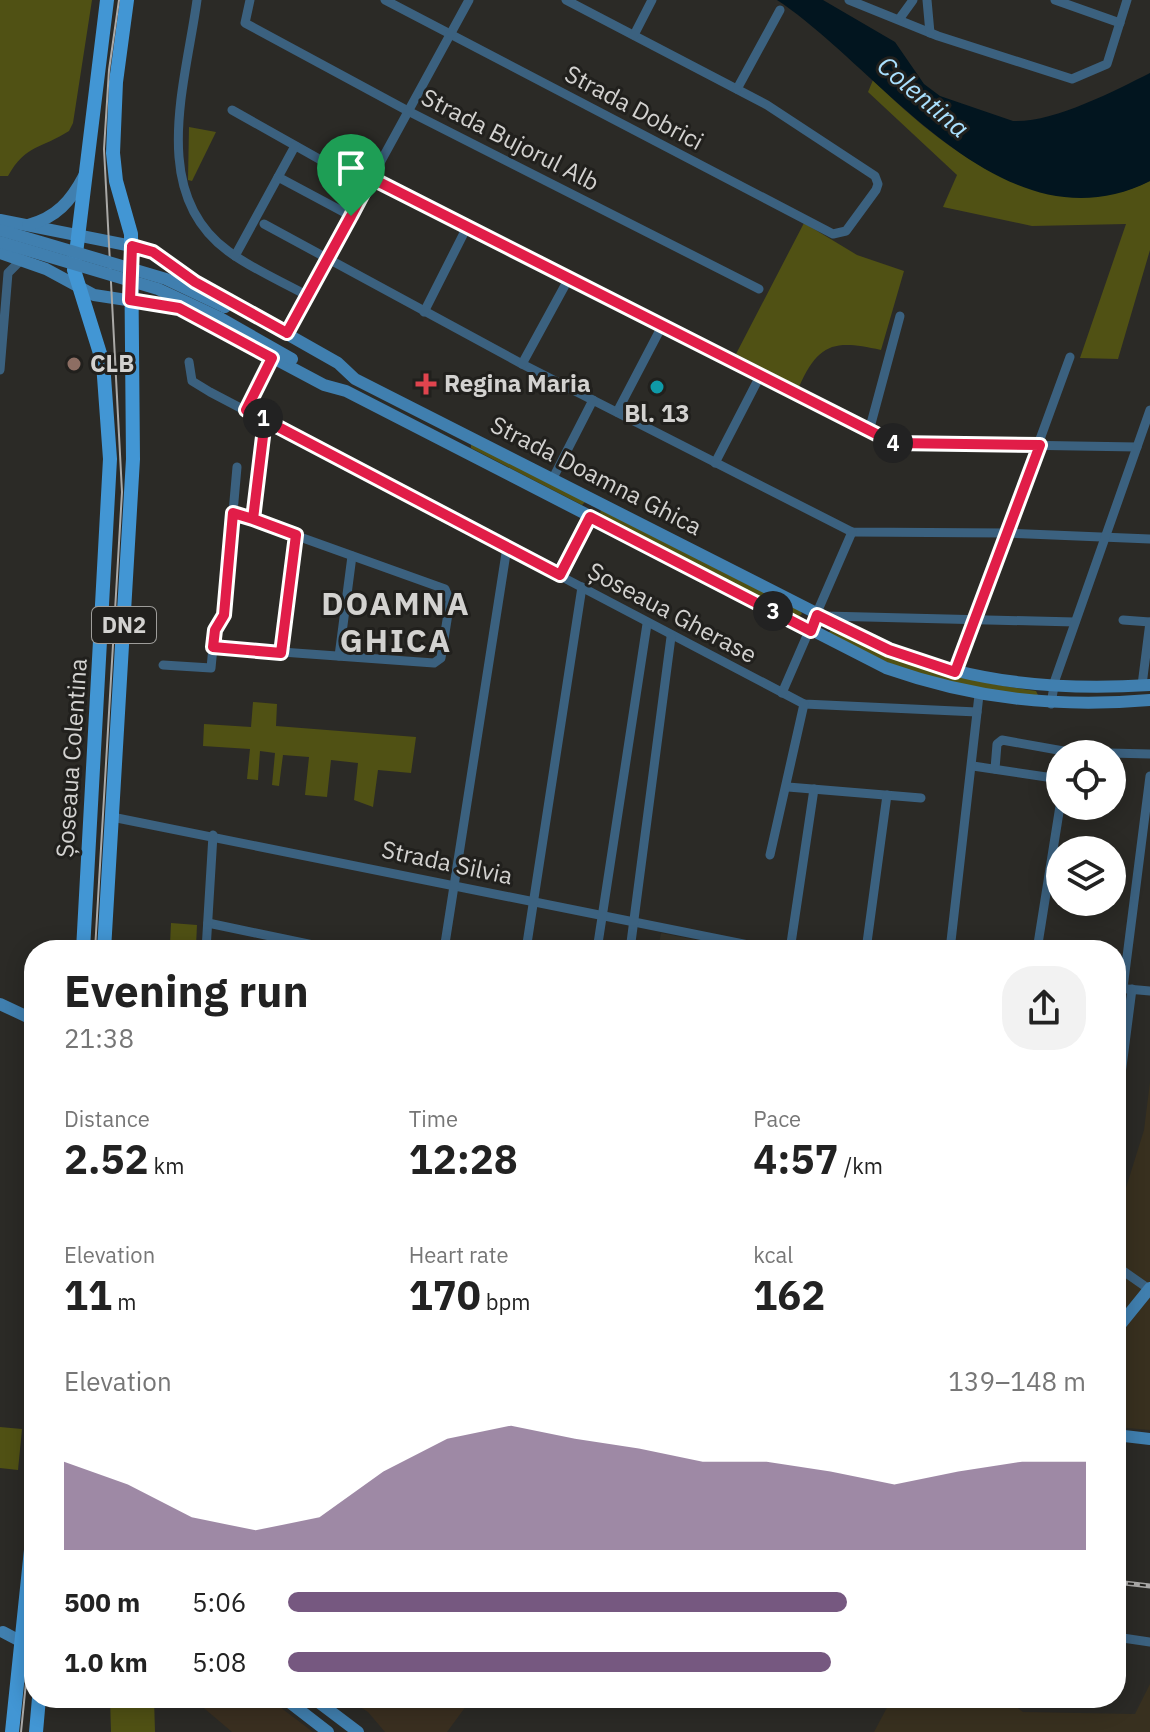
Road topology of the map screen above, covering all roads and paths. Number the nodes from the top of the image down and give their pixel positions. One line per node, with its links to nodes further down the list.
1 (107, 0): 26 (main road, Șoseaua Colentina / DN2)
2 (127, 0): 37 (main road, Șoseaua Colentina / DN2)
3 (197, 0): 39 (street)
4 (250, 0): 24 (street, Strada Bujorul Alb)
5 (385, 0): 20 (street, Strada Dobrici)
6 (469, 0): 20 (street)
7 (566, 0): 15 (street)
8 (590, 0): 15 (street)
9 (652, 0): 21 (street)
10 (849, 0): 17 (street)
11 (913, 0): 17 (street)
12 (927, 0): 19 (street)
13 (1055, 0): 18 (street)
14 (1127, 0): 18 (street)
15 (585, 10): 21 (street)
16 (780, 10): 22 (street)
17 (900, 18): 19 (street)
18 (1120, 23): 19 (street)
19 (930, 33)
20 (450, 34): 22 (street, Strada Dobrici); 24 (street)
21 (634, 35): 22 (street)
22 (737, 89)
23 (232, 110): 25 (street)
24 (408, 111): 28 (street); 43 (street, Strada Bujorul Alb)
25 (295, 146): 27 (street); 28 (street)
26 (89, 166): 32 (main road); 35 (main road, Șoseaua Colentina / DN2)
27 (278, 177): 29 (street); 39 (street)
28 (369, 182): 29 (street); 33 (street)
29 (351, 216): 40 (street)
30 (0, 220): 32 (main road, Strada Doamna Ghica)
31 (264, 224): 40 (street)
32 (19, 226): 35 (main road, Strada Doamna Ghica)
33 (467, 227): 42 (street); 47 (street)
34 (0, 230): 48 (main road, bridge)
35 (79, 235): 37 (main road, Strada Doamna Ghica); 44 (main road, Șoseaua Colentina / DN2)
36 (0, 242): 48 (main road, bridge)
37 (132, 246): 46 (main road, Șoseaua Colentina / DN2); 51 (main road, Strada Doamna Ghica)
38 (0, 253): 41 (main road, Strada Doamna Ghica)
39 (235, 256): 45 (street)
40 (327, 259): 45 (street); 47 (street)
41 (21, 260): 44 (main road, Strada Doamna Ghica); 56 (street)
42 (569, 278): 50 (street); 55 (street)
43 (759, 289)
44 (79, 290): 46 (main road, Strada Doamna Ghica); 124 (main road, Șoseaua Colentina / DN2)
45 (308, 296): 51 (street)
46 (130, 300): 53 (main road, Strada Doamna Ghica); 115 (main road, Șoseaua Colentina / DN2)
47 (424, 312): 55 (street)
48 (222, 313): 58 (main road); 59 (main road)
49 (900, 316): 65 (street)
50 (662, 326): 57 (street); 63 (street)
51 (287, 333): 58 (main road, Strada Doamna Ghica)
52 (1070, 357): 66 (street)
53 (272, 358): 59 (main road, Strada Doamna Ghica); 61 (street)
54 (189, 362): 61 (street, Șoseaua Gherase)
55 (522, 364): 60 (street)
56 (0, 370)
57 (760, 376): 65 (street); 68 (street)
58 (355, 379): 70 (main road, Strada Doamna Ghica)
59 (346, 391): 72 (main road, Strada Doamna Ghica)
60 (593, 400): 63 (street); 70 (street)
61 (246, 410): 64 (street, Șoseaua Gherase)
62 (1150, 410): 67 (street)
63 (617, 412): 68 (street)
64 (265, 420): 73 (street); 79 (street, Șoseaua Gherase)
65 (869, 431): 66 (street)
66 (1040, 445): 67 (street); 75 (street)
67 (1137, 447): 77 (street)
68 (715, 463): 74 (street)
69 (237, 467): 71 (street)
70 (553, 478): 83 (main road, Strada Doamna Ghica)
71 (233, 513): 73 (street); 91 (street)
72 (590, 517): 81 (street); 89 (main road, Strada Doamna Ghica)
73 (253, 519): 76 (street)
74 (852, 532): 75 (street); 83 (street)
75 (1006, 533): 77 (street); 84 (street)
76 (296, 535): 80 (street); 92 (street)
77 (1105, 537): 78 (street); 86 (street)
78 (1150, 539)
79 (507, 547): 81 (street, Șoseaua Gherase); 119 (street)
80 (352, 556): 93 (street); 93 (street)
81 (560, 575): 82 (street, Șoseaua Gherase)
82 (582, 587): 88 (street, Șoseaua Gherase); 120 (street)
83 (817, 615): 84 (street); 89 (street); 95 (main road, Strada Doamna Ghica)
84 (974, 620): 86 (street); 95 (street)
85 (1123, 620): 87 (street)
86 (1075, 622): 97 (street)
87 (1150, 622): 96 (street)
88 (647, 624): 90 (street, Șoseaua Gherase); 121 (street)
89 (811, 631): 98 (street); 99 (main road, Strada Doamna Ghica)
90 (671, 637): 98 (street, Șoseaua Gherase); 122 (street)
91 (213, 647): 92 (street); 94 (street)
92 (281, 653): 93 (street)
93 (339, 656)
94 (163, 665)
95 (955, 672): 97 (main road, Strada Doamna Ghica)
96 (1146, 685): 97 (main road, Strada Doamna Ghica)
97 (1053, 687): 102 (street)
98 (782, 693): 101 (street, Șoseaua Gherase)
99 (979, 695): 102 (main road, Strada Doamna Ghica); 103 (street)
100 (1150, 700): 102 (main road, Strada Doamna Ghica)
101 (804, 704): 103 (street, Șoseaua Gherase); 111 (street)
102 (1051, 704)
103 (977, 712): 107 (street)
104 (1046, 749): 108 (street)
105 (1126, 754): 106 (street)
106 (1150, 754)
107 (973, 766): 108 (street); 135 (street)
108 (995, 769): 110 (street)
109 (1150, 776): 137 (street)
110 (1046, 777)
111 (788, 787): 112 (street); 118 (street)
112 (814, 789): 113 (street); 133 (street)
113 (887, 795): 114 (street); 134 (street)
114 (921, 798)
115 (112, 817): 117 (street, Strada Silvia); 125 (main road, Șoseaua Colentina / DN2)
116 (1058, 820): 136 (street)
117 (213, 835): 119 (street, Strada Silvia); 123 (street)
118 (770, 855)
119 (454, 885): 120 (street, Strada Silvia); 128 (street)
120 (534, 902): 121 (street, Strada Silvia); 129 (street)
121 (602, 916): 122 (street, Strada Silvia); 130 (street)
122 (633, 922): 131 (street); 132 (street, Strada Silvia)
123 (208, 923): 126 (street); 127 (street)
124 (84, 940)
125 (105, 940)
126 (207, 940)
127 (289, 940)
128 (446, 940)
129 (528, 940)
130 (598, 940)
131 (631, 940)
132 (723, 940)
133 (791, 940)
134 (867, 940)
135 (951, 940)
136 (1039, 940)
137 (1126, 972)
138 (1126, 988): 139 (street)
139 (1150, 991)
140 (0, 1004): 141 (main road)
141 (24, 1015)
142 (1126, 1273): 143 (street)
143 (1149, 1289): 144 (main road)
144 (1126, 1318)
145 (1126, 1436): 146 (main road)
146 (1150, 1439)
147 (24, 1616): 153 (main road)
148 (1126, 1638): 149 (street)
149 (1150, 1642)
150 (38, 1708): 154 (main road)
151 (297, 1708): 155 (main road)
152 (326, 1708): 156 (main road)
153 (12, 1732)
154 (36, 1732)
155 (328, 1732)
156 (358, 1732)

